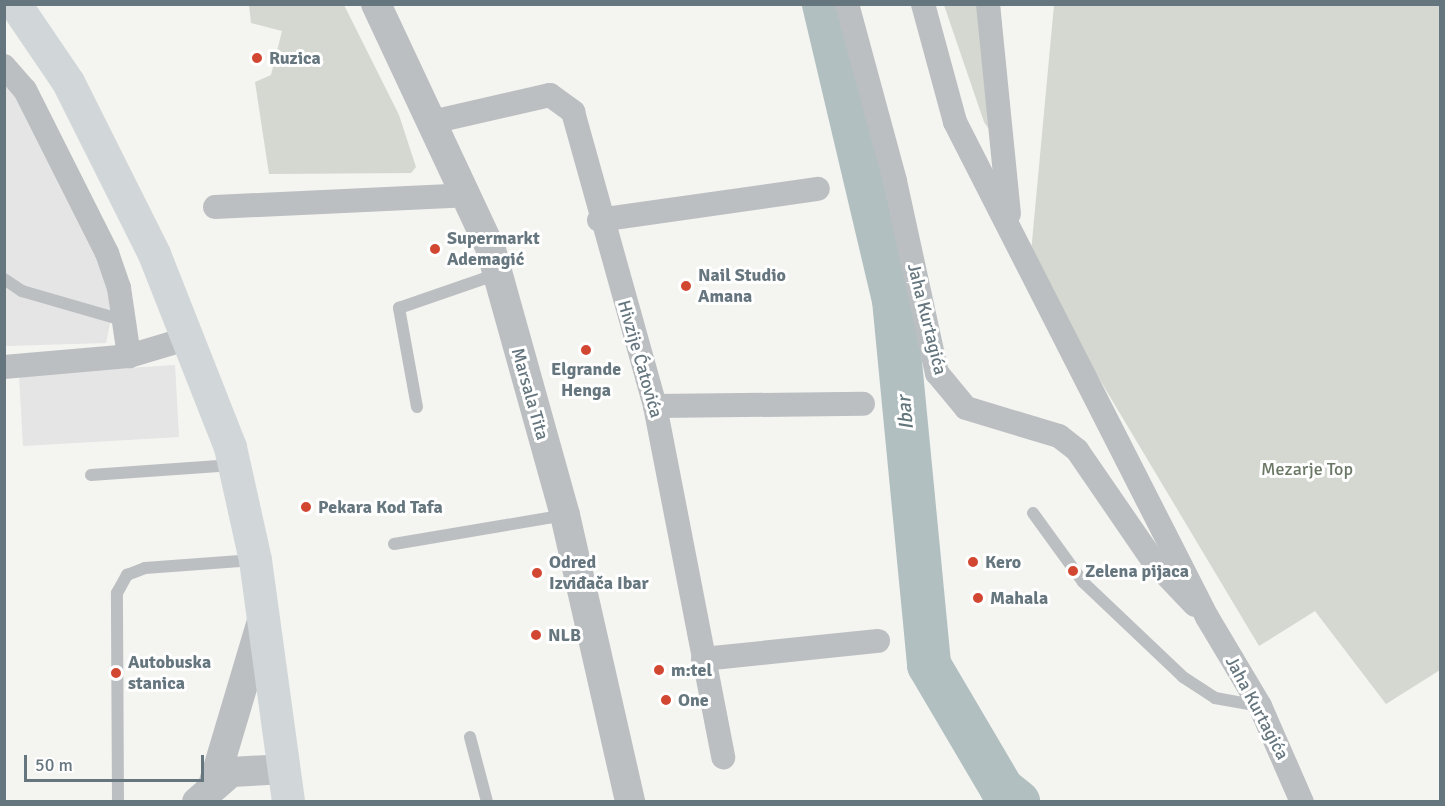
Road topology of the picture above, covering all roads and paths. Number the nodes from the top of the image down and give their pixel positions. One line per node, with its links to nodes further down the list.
1 (15, 4): 16 (main road)
2 (376, 4): 7 (street, Marsala Tita)
3 (847, 4): 29 (street, Jaha Kurtagića)
4 (923, 4): 12 (street, Jaha Kurtagića)
5 (988, 4): 12 (street)
6 (4, 66): 15 (street)
7 (432, 122): 9 (street, Marsala Tita); 11 (street, Hivzije Ćatovića)
8 (818, 189): 11 (street)
9 (466, 195): 10 (street); 13 (street, Marsala Tita)
10 (215, 207)
11 (599, 220): 20 (street, Hivzije Ćatovića)
12 (1011, 232): 29 (street, Jaha Kurtagića)
13 (497, 274): 21 (lane); 25 (street, Marsala Tita)
14 (4, 279): 15 (lane)
15 (126, 321): 17 (street)
16 (189, 338): 17 (street); 22 (main road)
17 (129, 356): 18 (street)
18 (4, 367)
19 (863, 404): 20 (street)
20 (655, 406): 31 (street, Hivzije Ćatovića)
21 (417, 407)
22 (234, 464): 23 (lane); 27 (main road)
23 (91, 475)
24 (1033, 513): 32 (lane)
25 (565, 515): 26 (lane); 41 (street, Marsala Tita)
26 (394, 544)
27 (255, 560): 28 (main road); 37 (lane)
28 (264, 615): 35 (main road); 36 (street)
29 (1207, 617): 32 (street, Jaha Kurtagića)
30 (878, 641): 31 (street)
31 (703, 659): 34 (street, Hivzije Ćatovića)
32 (1260, 706): 42 (street, Jaha Kurtagića)
33 (470, 737): 40 (lane)
34 (723, 757)
35 (285, 769): 36 (street); 38 (main road); 39 (main road)
36 (205, 792)
37 (118, 801)
38 (288, 801)
39 (304, 801)
40 (487, 801)
41 (630, 801)
42 (1302, 801)

